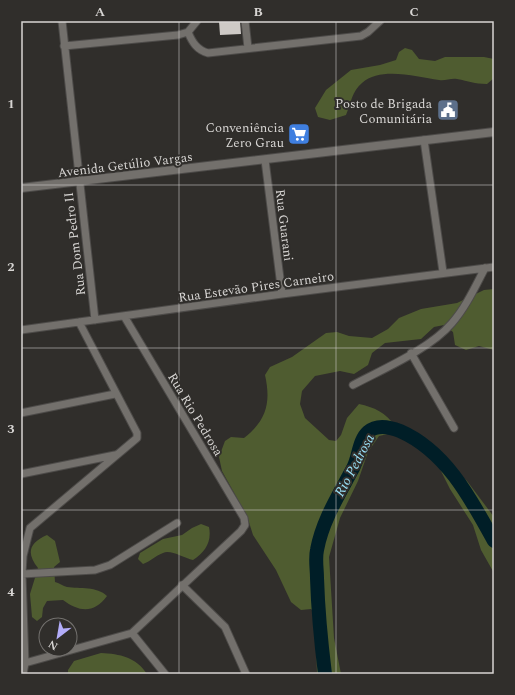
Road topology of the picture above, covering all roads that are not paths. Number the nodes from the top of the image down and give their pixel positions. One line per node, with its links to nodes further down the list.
1 (62, 21): 6 (street, Rua Dom Pedro II)
2 (197, 21): 5 (street)
3 (245, 21): 7 (street)
4 (380, 21): 7 (street)
5 (188, 32): 6 (street); 7 (street)
6 (64, 46): 11 (street, Rua Dom Pedro II)
7 (248, 48)
8 (494, 132): 9 (street, Avenida Getúlio Vargas)
9 (424, 140): 10 (street, Avenida Getúlio Vargas); 15 (street)
10 (265, 160): 11 (street, Avenida Getúlio Vargas); 16 (street, Rua Guarani)
11 (79, 182): 12 (street, Avenida Getúlio Vargas); 18 (street, Rua Dom Pedro II)
12 (21, 188)
13 (494, 267): 14 (street, Rua Estevão Pires Carneiro)
14 (485, 268): 15 (street, Rua Estevão Pires Carneiro); 21 (street)
15 (443, 272): 16 (street, Rua Estevão Pires Carneiro)
16 (282, 294): 17 (street, Rua Estevão Pires Carneiro)
17 (124, 316): 18 (street, Rua Estevão Pires Carneiro); 32 (street, Rua Rio Pedrosa)
18 (95, 320): 19 (street, Rua Estevão Pires Carneiro)
19 (79, 322): 20 (street, Rua Estevão Pires Carneiro); 23 (street)
20 (21, 330)
21 (411, 353): 22 (street); 25 (street)
22 (353, 385)
23 (115, 394): 24 (street); 26 (street)
24 (21, 413)
25 (454, 428)
26 (118, 455): 27 (street); 29 (street)
27 (21, 474)
28 (177, 523): 31 (street)
29 (30, 528): 30 (street); 31 (street)
30 (21, 530)
31 (22, 574): 33 (street)
32 (182, 585): 34 (street); 38 (street)
33 (22, 591): 35 (street)
34 (132, 633): 35 (street); 37 (street)
35 (25, 663): 36 (street)
36 (22, 674)
37 (165, 674)
38 (246, 674)

